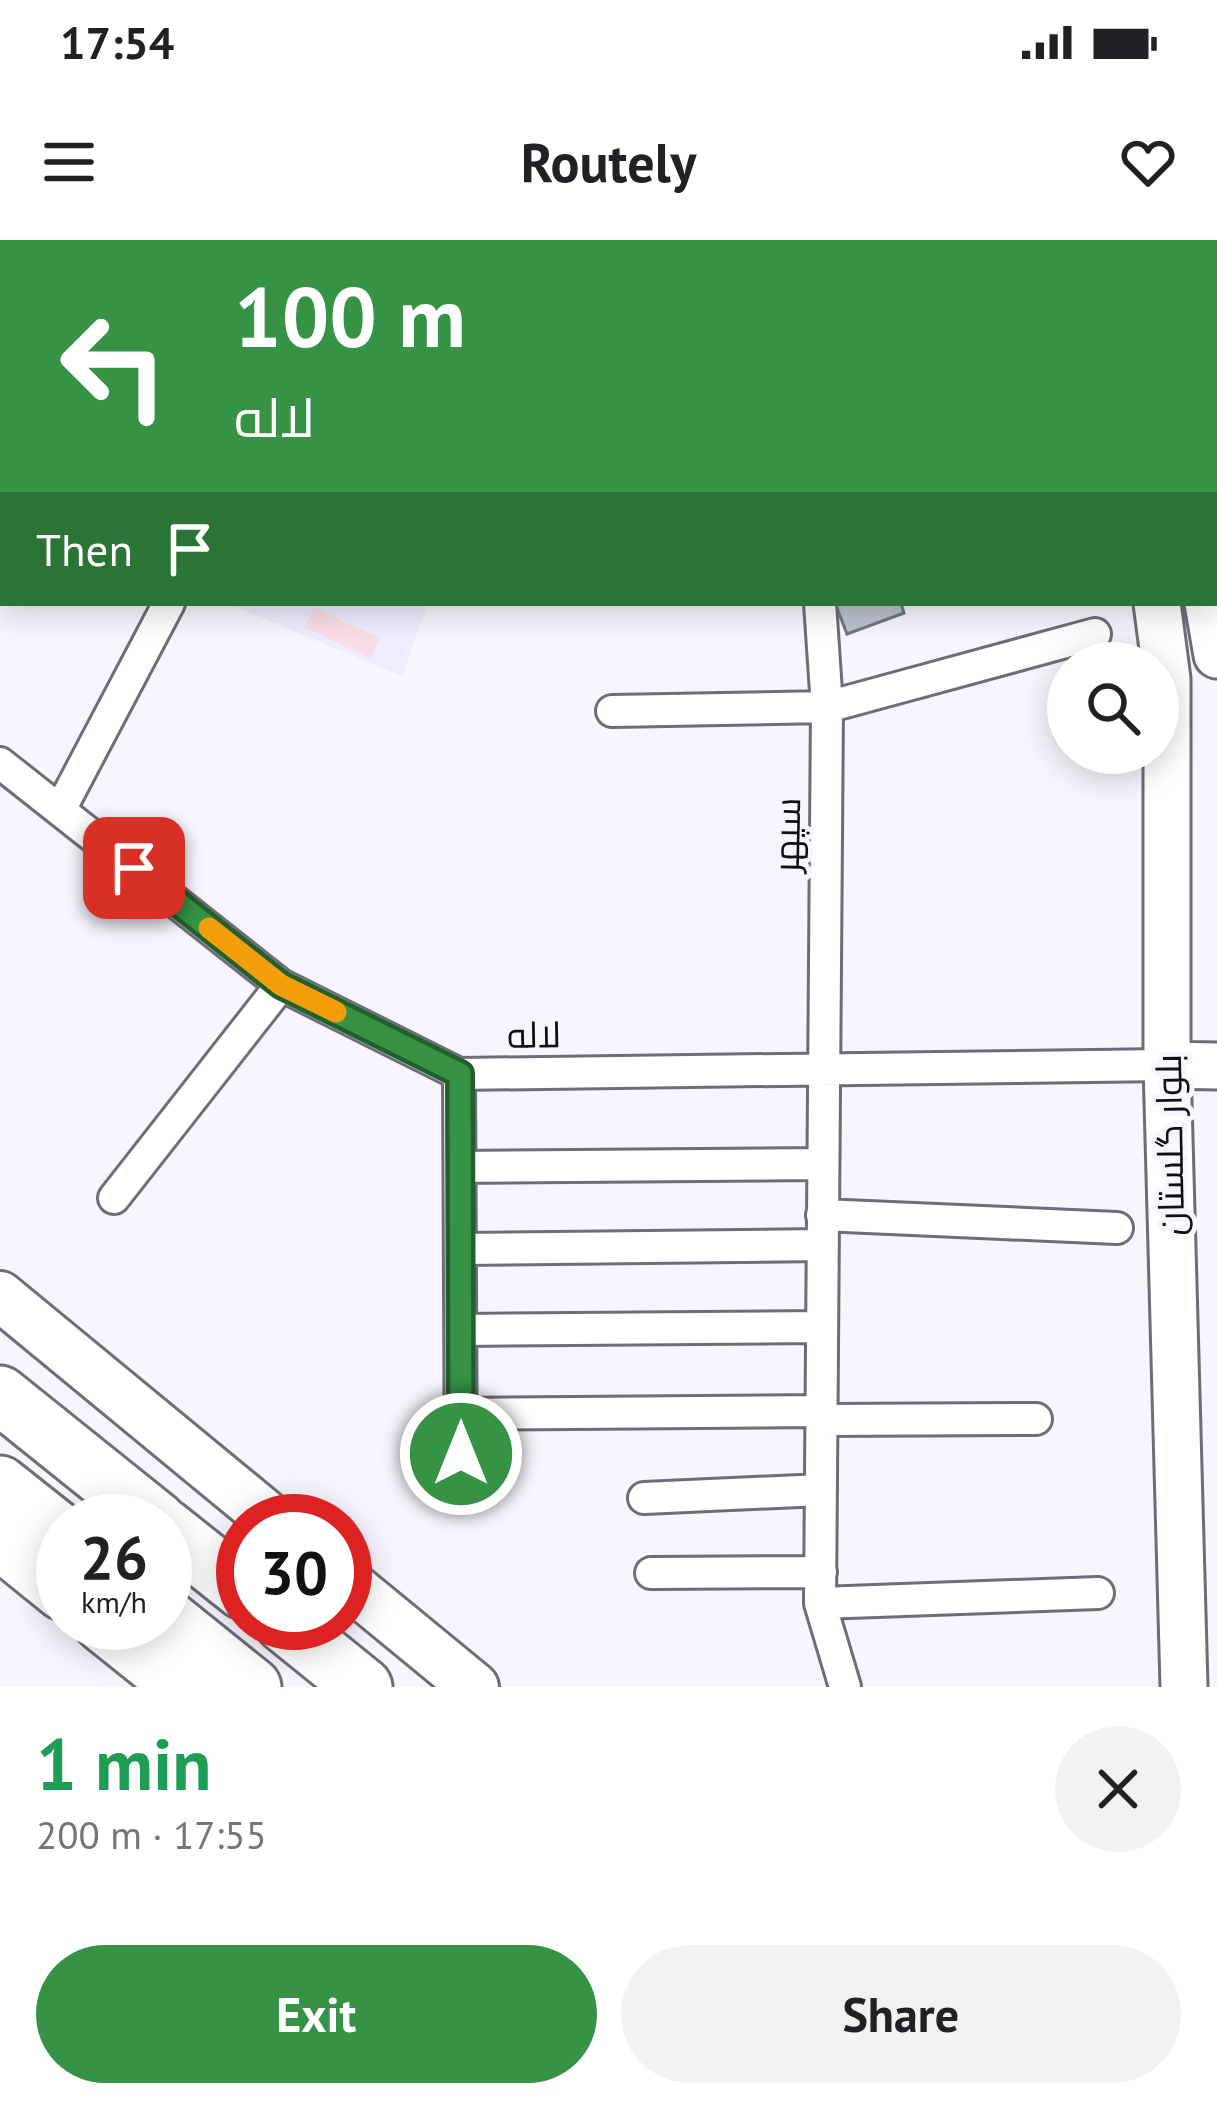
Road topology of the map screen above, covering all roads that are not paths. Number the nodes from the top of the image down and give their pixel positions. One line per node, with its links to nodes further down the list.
1 (167, 606): 10 (street)
2 (820, 606): 7 (street, سپهر)
3 (1157, 606): 12 (street, بلوار گلستان)
4 (1209, 606): 6 (street)
5 (1095, 634): 7 (street)
6 (1217, 655)
7 (826, 707): 8 (street); 14 (street, سپهر)
8 (612, 711)
9 (0, 763): 10 (street, لاله)
10 (59, 810): 11 (street, لاله)
11 (281, 985): 15 (street, لاله); 18 (street)
12 (1167, 1065): 13 (street); 14 (street, لاله); 52 (street, بلوار گلستان)
13 (1217, 1066)
14 (823, 1069): 15 (street, لاله); 16 (street, سپهر)
15 (460, 1074): 17 (street)
16 (822, 1164): 17 (street); 20 (street, سپهر)
17 (460, 1167): 21 (street)
18 (114, 1198)
19 (1118, 1228): 20 (street)
20 (822, 1230): 21 (street); 23 (street, سپهر)
21 (460, 1249): 24 (street)
22 (0, 1295): 33 (main road)
23 (822, 1327): 24 (street); 27 (street, سپهر)
24 (461, 1330): 26 (street)
25 (0, 1395): 32 (highway)
26 (461, 1414): 27 (street); 31 (street)
27 (822, 1415): 28 (street); 30 (street, سپهر)
28 (1036, 1419)
29 (0, 1485): 35 (highway)
30 (821, 1490): 34 (street); 41 (street, سپهر)
31 (461, 1493)
32 (123, 1494)
33 (240, 1494)
34 (644, 1498)
35 (36, 1514)
36 (0, 1540): 38 (highway)
37 (192, 1549): 39 (highway)
38 (36, 1569)
39 (216, 1569)
40 (650, 1573): 41 (street)
41 (821, 1588): 42 (street); 51 (street, سپهر)
42 (1098, 1593)
43 (372, 1603): 50 (main road)
44 (192, 1639): 48 (highway)
45 (137, 1650): 47 (highway)
46 (317, 1650): 49 (highway)
47 (183, 1687)
48 (251, 1687)
49 (363, 1687)
50 (473, 1687)
51 (845, 1687)
52 (1184, 1687)

